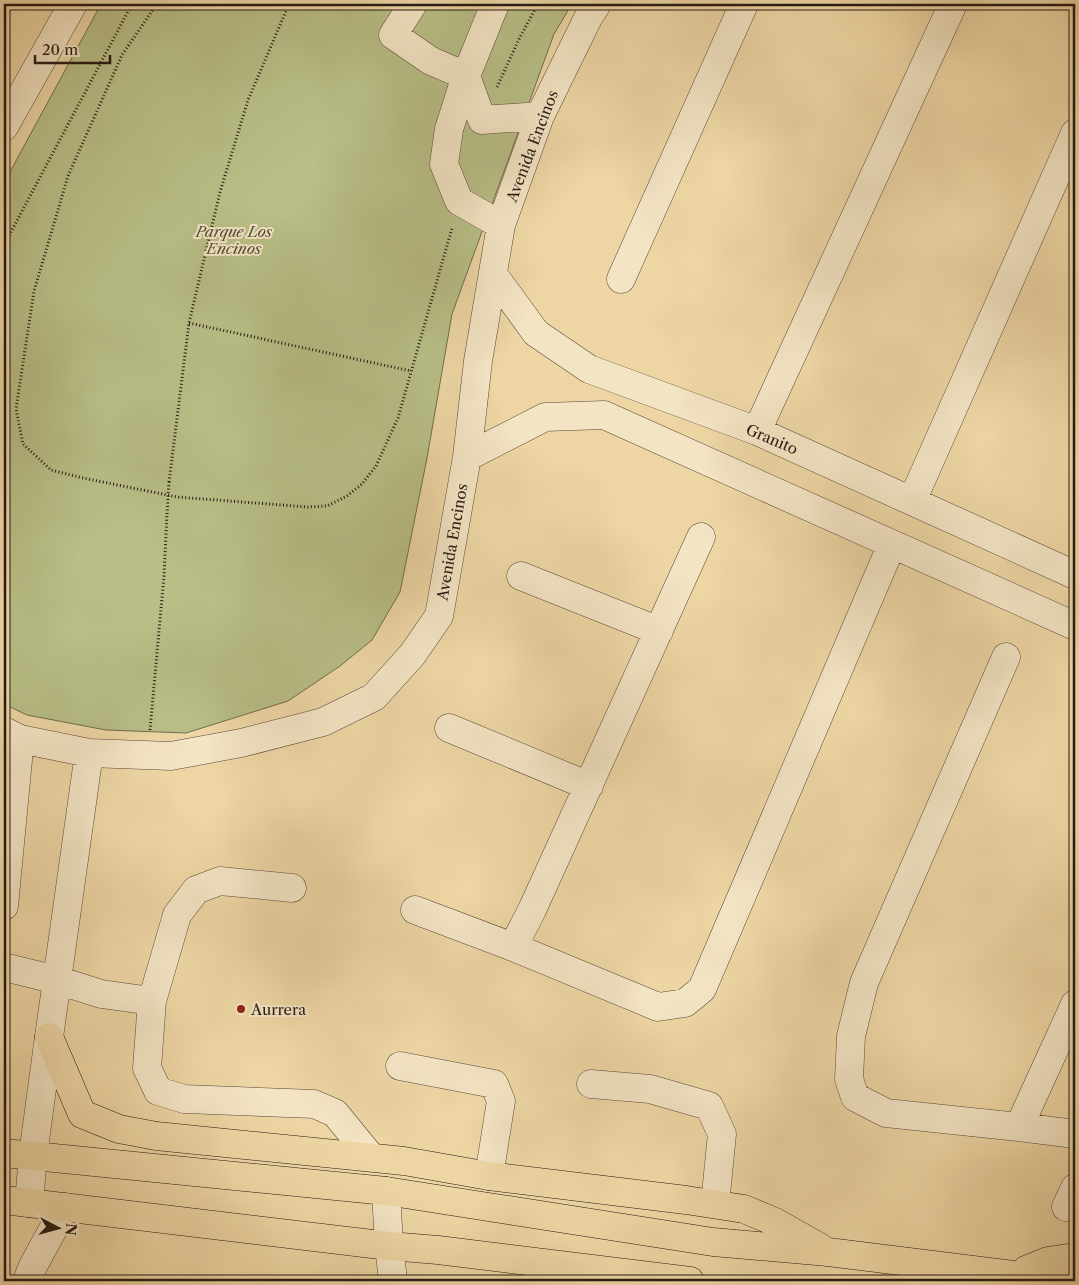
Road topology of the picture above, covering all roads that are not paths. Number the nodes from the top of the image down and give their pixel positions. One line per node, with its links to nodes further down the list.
1 (73, 4): 9 (street)
2 (413, 4): 7 (street)
3 (495, 4): 7 (street)
4 (597, 4): 8 (street, Avenida Encinos)
5 (744, 4): 13 (street)
6 (953, 4): 14 (street)
7 (466, 76): 8 (street); 11 (street)
8 (540, 116): 11 (street, Avenida Encinos)
9 (4, 127)
10 (1075, 133): 16 (street)
11 (502, 225): 12 (street, Avenida Encinos)
12 (494, 274): 14 (street, Granito); 15 (street, Avenida Encinos)
13 (621, 279)
14 (757, 432): 16 (street, Granito)
15 (467, 457): 18 (street); 26 (street, Avenida Encinos)
16 (912, 501): 19 (street, Granito)
17 (702, 537): 22 (street)
18 (892, 544): 21 (street); 31 (street)
19 (1075, 575)
20 (521, 576): 22 (street)
21 (1075, 626)
22 (659, 631): 27 (street)
23 (1006, 657): 39 (street)
24 (449, 728): 27 (street)
25 (12, 735): 26 (street, Avenida Encinos); 29 (street)
26 (89, 753): 33 (street)
27 (589, 786): 31 (street)
28 (292, 888): 34 (street)
29 (4, 906)
30 (415, 910): 31 (street)
31 (514, 946)
32 (4, 968): 33 (street)
33 (58, 980): 34 (street); 36 (street)
34 (152, 1001): 43 (street)
35 (1075, 1004): 39 (street)
36 (49, 1037): 42 (street); 43 (main road)
37 (400, 1066): 44 (street)
38 (592, 1084): 47 (street)
39 (1019, 1127): 40 (street)
40 (1075, 1134)
41 (4, 1153): 42 (main road)
42 (33, 1156): 45 (main road); 46 (street)
43 (371, 1157): 44 (main road)
44 (489, 1176): 47 (main road)
45 (386, 1191): 49 (street); 50 (main road)
46 (16, 1202): 48 (main road)
47 (715, 1204): 50 (main road)
48 (65, 1207): 49 (main road); 54 (street)
49 (389, 1246): 55 (street); 56 (main road)
50 (828, 1252): 52 (main road)
51 (1075, 1257): 52 (main road)
52 (1013, 1275): 53 (main road)
53 (1075, 1280)
54 (28, 1281)
55 (393, 1281)
56 (690, 1281)

